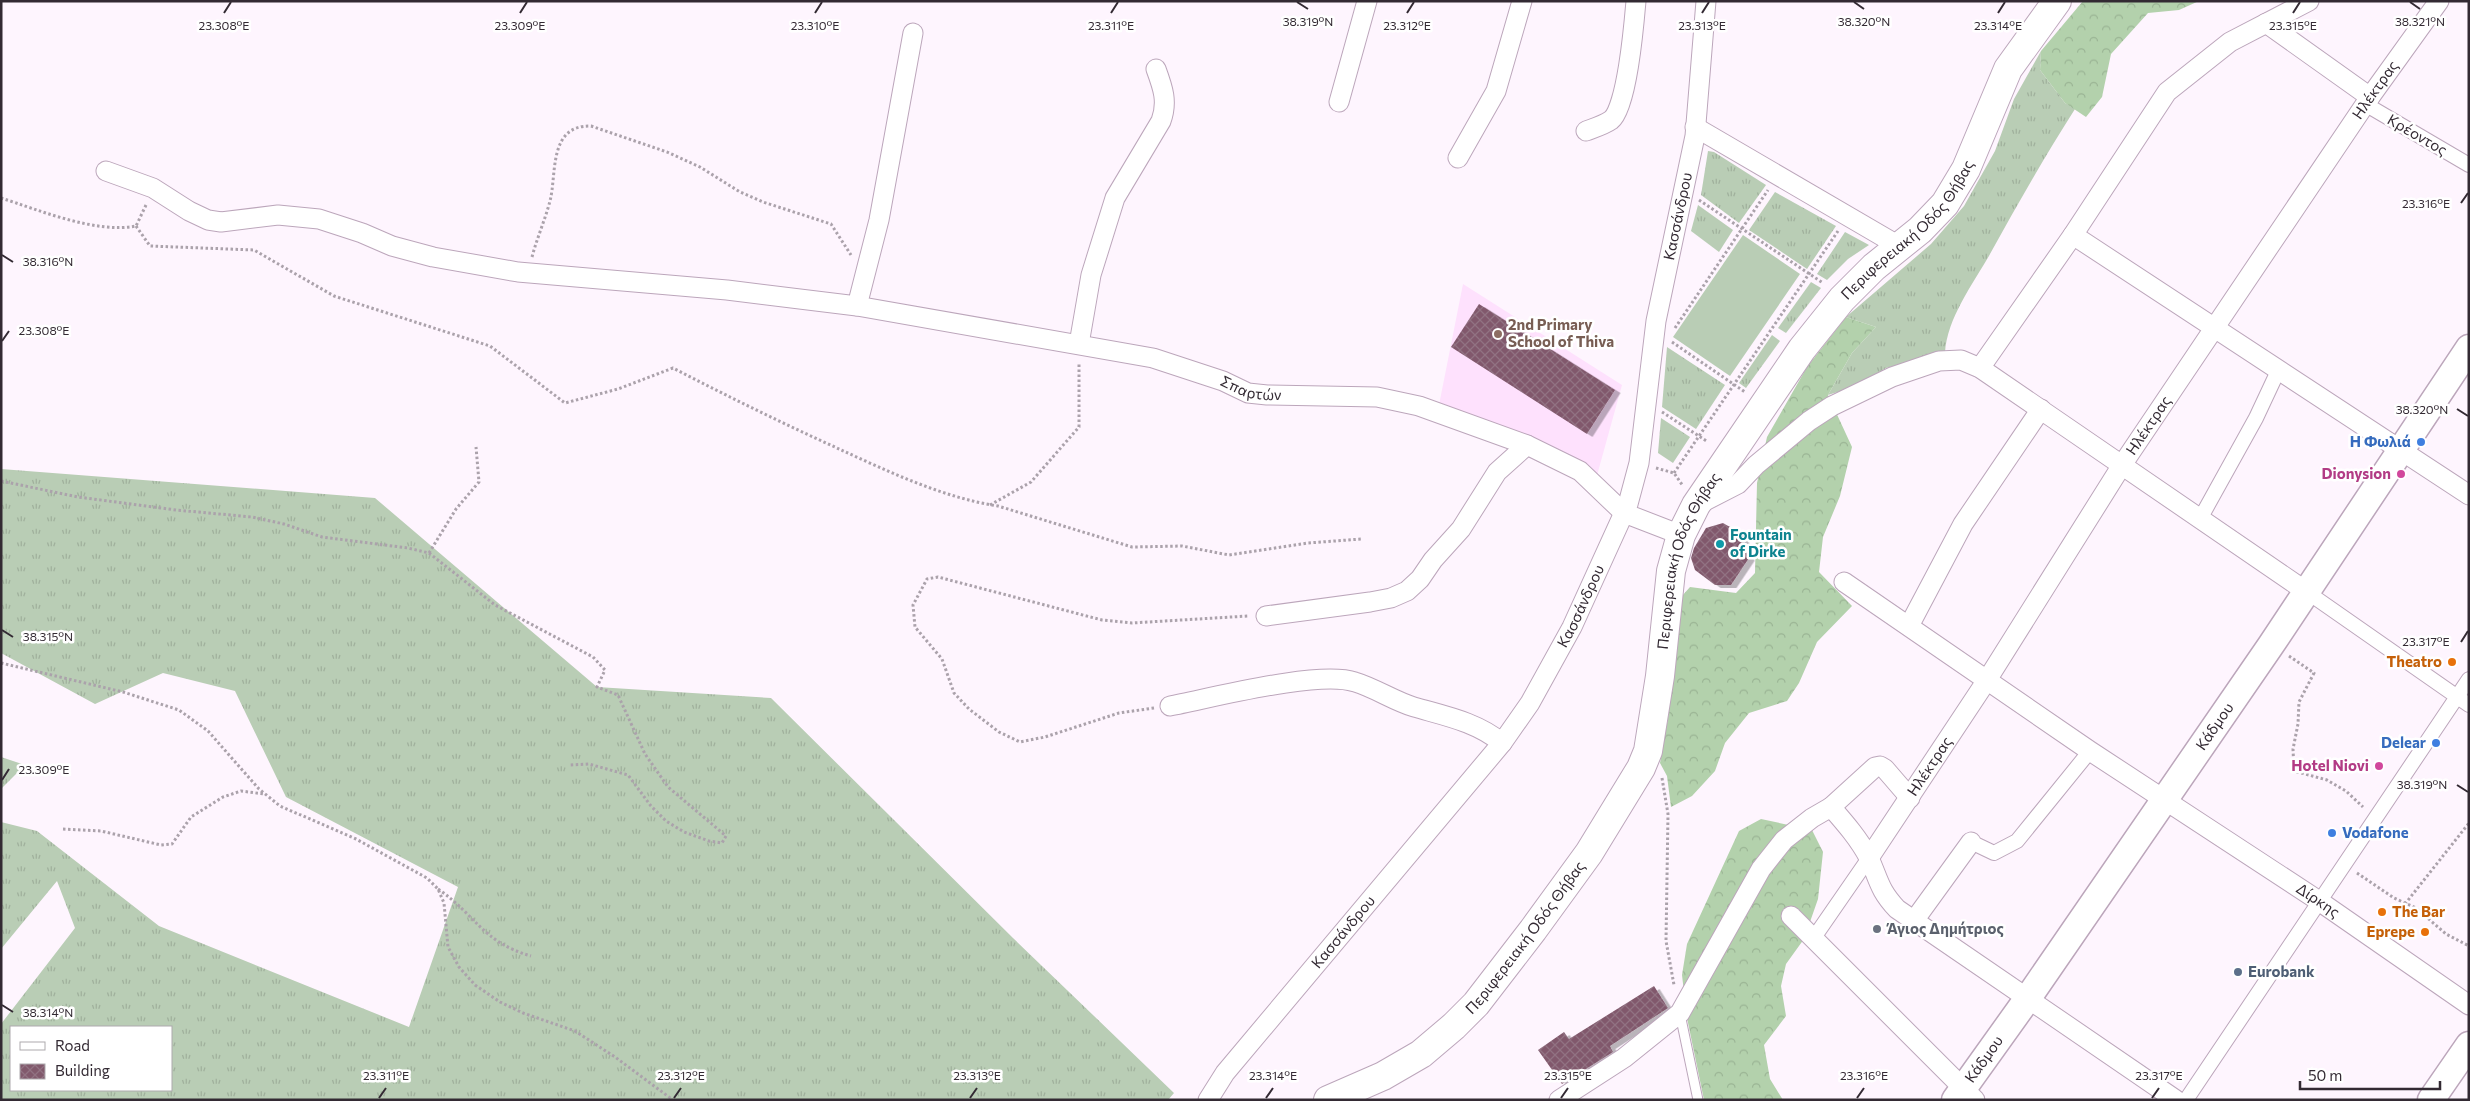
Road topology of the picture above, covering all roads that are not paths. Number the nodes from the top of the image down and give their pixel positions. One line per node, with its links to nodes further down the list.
1 (1367, 1): 12 (street)
2 (1522, 1): 15 (street)
3 (1636, 1): 14 (street)
4 (1706, 1): 13 (street, Κασσάνδρου)
5 (2057, 1): 19 (main road, Περιφερειακή Οδός Θήβας)
6 (2309, 1): 8 (street)
7 (2439, 1): 11 (street, Ηλέκτρας)
8 (2266, 24): 11 (street); 18 (street)
9 (913, 33): 20 (street)
10 (1156, 69): 22 (street)
11 (2368, 101): 16 (street, Κρέοντος); 21 (street, Ηλέκτρας)
12 (1339, 102)
13 (1695, 127): 19 (street); 32 (street, Κασσάνδρου)
14 (1586, 131)
15 (1458, 158)
16 (2469, 165)
17 (106, 171): 20 (street, Σπαρτών)
18 (2073, 235): 21 (street); 24 (street)
19 (1899, 246): 31 (main road, Περιφερειακή Οδός Θήβας)
20 (857, 306): 22 (street, Σπαρτών)
21 (2215, 330): 25 (street); 29 (street, Ηλέκτρας)
22 (1079, 344): 27 (street, Σπαρτών)
23 (2469, 348): 28 (main road, Κάδμου)
24 (1980, 368): 26 (street); 31 (street)
25 (2278, 371): 28 (street); 33 (street)
26 (2041, 409): 29 (street); 38 (street)
27 (1527, 445): 32 (street, Σπαρτών); 37 (street)
28 (2401, 451): 30 (street); 36 (main road, Κάδμου)
29 (2122, 466): 33 (street); 40 (street, Ηλέκτρας)
30 (2469, 494)
31 (1696, 506): 34 (main road, Περιφερειακή Οδός Θήβας)
32 (1624, 513): 34 (street); 44 (street, Κασσάνδρου)
33 (2200, 519): 36 (street)
34 (1681, 535): 61 (main road, Περιφερειακή Οδός Θήβας)
35 (1844, 582): 38 (street, Δίρκης)
36 (2307, 592): 41 (street); 47 (main road, Κάδμου)
37 (1266, 616)
38 (1909, 626): 40 (street, Δίρκης)
39 (2469, 679): 41 (street)
40 (1986, 680): 45 (street, Δίρκης); 46 (street, Ηλέκτρας)
41 (2457, 697): 42 (street); 51 (street)
42 (2469, 705)
43 (1170, 706): 44 (street)
44 (1502, 743): 60 (street, Κασσάνδρου)
45 (2090, 751): 47 (street, Δίρκης); 49 (street)
46 (1910, 798): 48 (street); 50 (street, Ηλέκτρας)
47 (2166, 799): 51 (street, Δίρκης); 55 (main road, Κάδμου)
48 (1831, 807): 50 (street); 57 (street)
49 (1971, 842): 53 (street)
50 (1869, 858): 53 (street); 54 (street)
51 (2320, 901): 56 (street, Δίρκης); 65 (street)
52 (1791, 916): 54 (street)
53 (1913, 922): 55 (street)
54 (1813, 938): 59 (street)
55 (2028, 998): 59 (main road, Κάδμου); 64 (street)
56 (2469, 1005)
57 (1680, 1013): 62 (street); 63 (lane)
58 (2469, 1045): 66 (main road)
59 (1964, 1096)
60 (1208, 1100)
61 (1328, 1100)
62 (1559, 1100)
63 (1698, 1100)
64 (2176, 1100)
65 (2186, 1100)
66 (2431, 1100)

